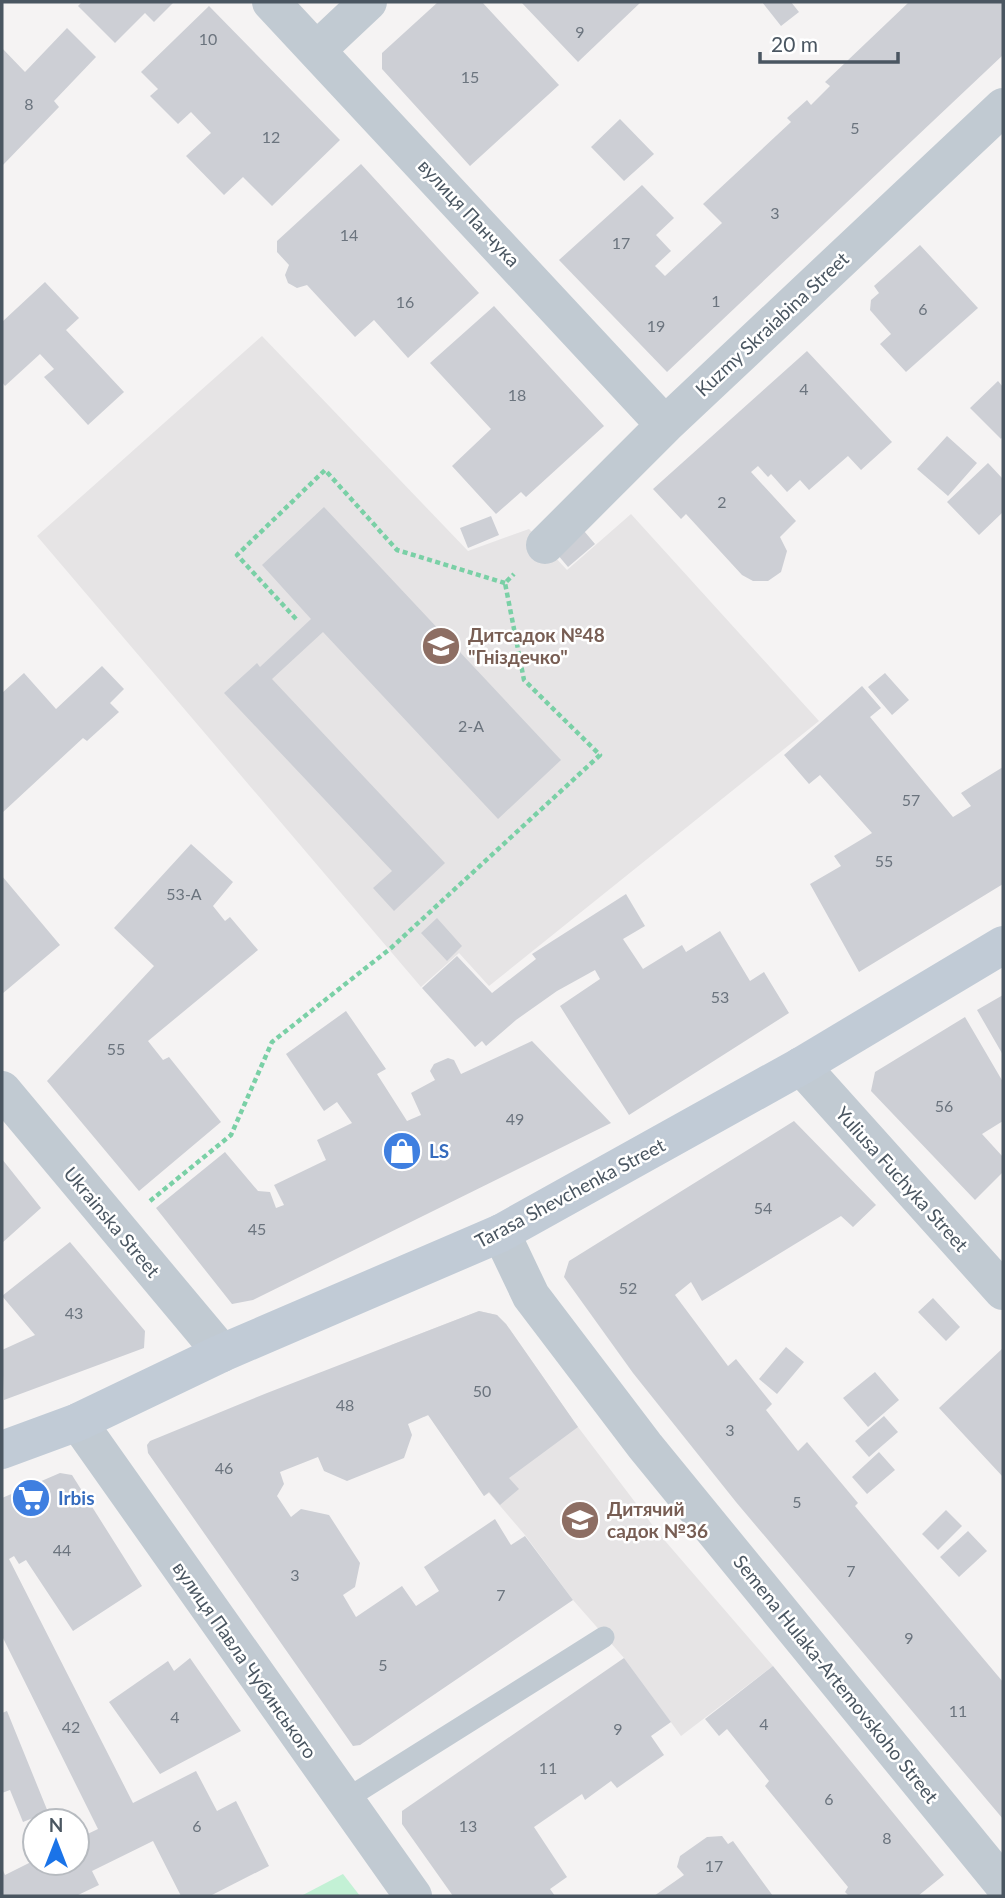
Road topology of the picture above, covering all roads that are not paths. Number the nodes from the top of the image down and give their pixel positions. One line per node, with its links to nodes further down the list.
1 (271, 2): 3 (street, вулиця Панчука)
2 (368, 2): 3 (street)
3 (318, 49): 5 (street, вулиця Панчука)
4 (1003, 107): 5 (street, Kuzmy Skraiabina Street)
5 (665, 425): 6 (street, Kuzmy Skraiabina Street)
6 (545, 545)
7 (1003, 945): 8 (street, Tarasa Shevchenka Street)
8 (801, 1066): 10 (street, Tarasa Shevchenka Street); 11 (street, Yuliusa Fuchyka Street)
9 (2, 1090): 12 (street, Ukrainska Street)
10 (501, 1233): 12 (street, Tarasa Shevchenka Street); 17 (street, Semena Hulaka-Artemovskoho Street)
11 (1003, 1291)
12 (222, 1353): 13 (street, Tarasa Shevchenka Street)
13 (78, 1422): 14 (street, Tarasa Shevchenka Street); 16 (street, вулиця Павла Чубинського)
14 (2, 1450)
15 (604, 1637): 16 (lane)
16 (343, 1801): 18 (street, вулиця Павла Чубинського)
17 (1003, 1884)
18 (413, 1896)

